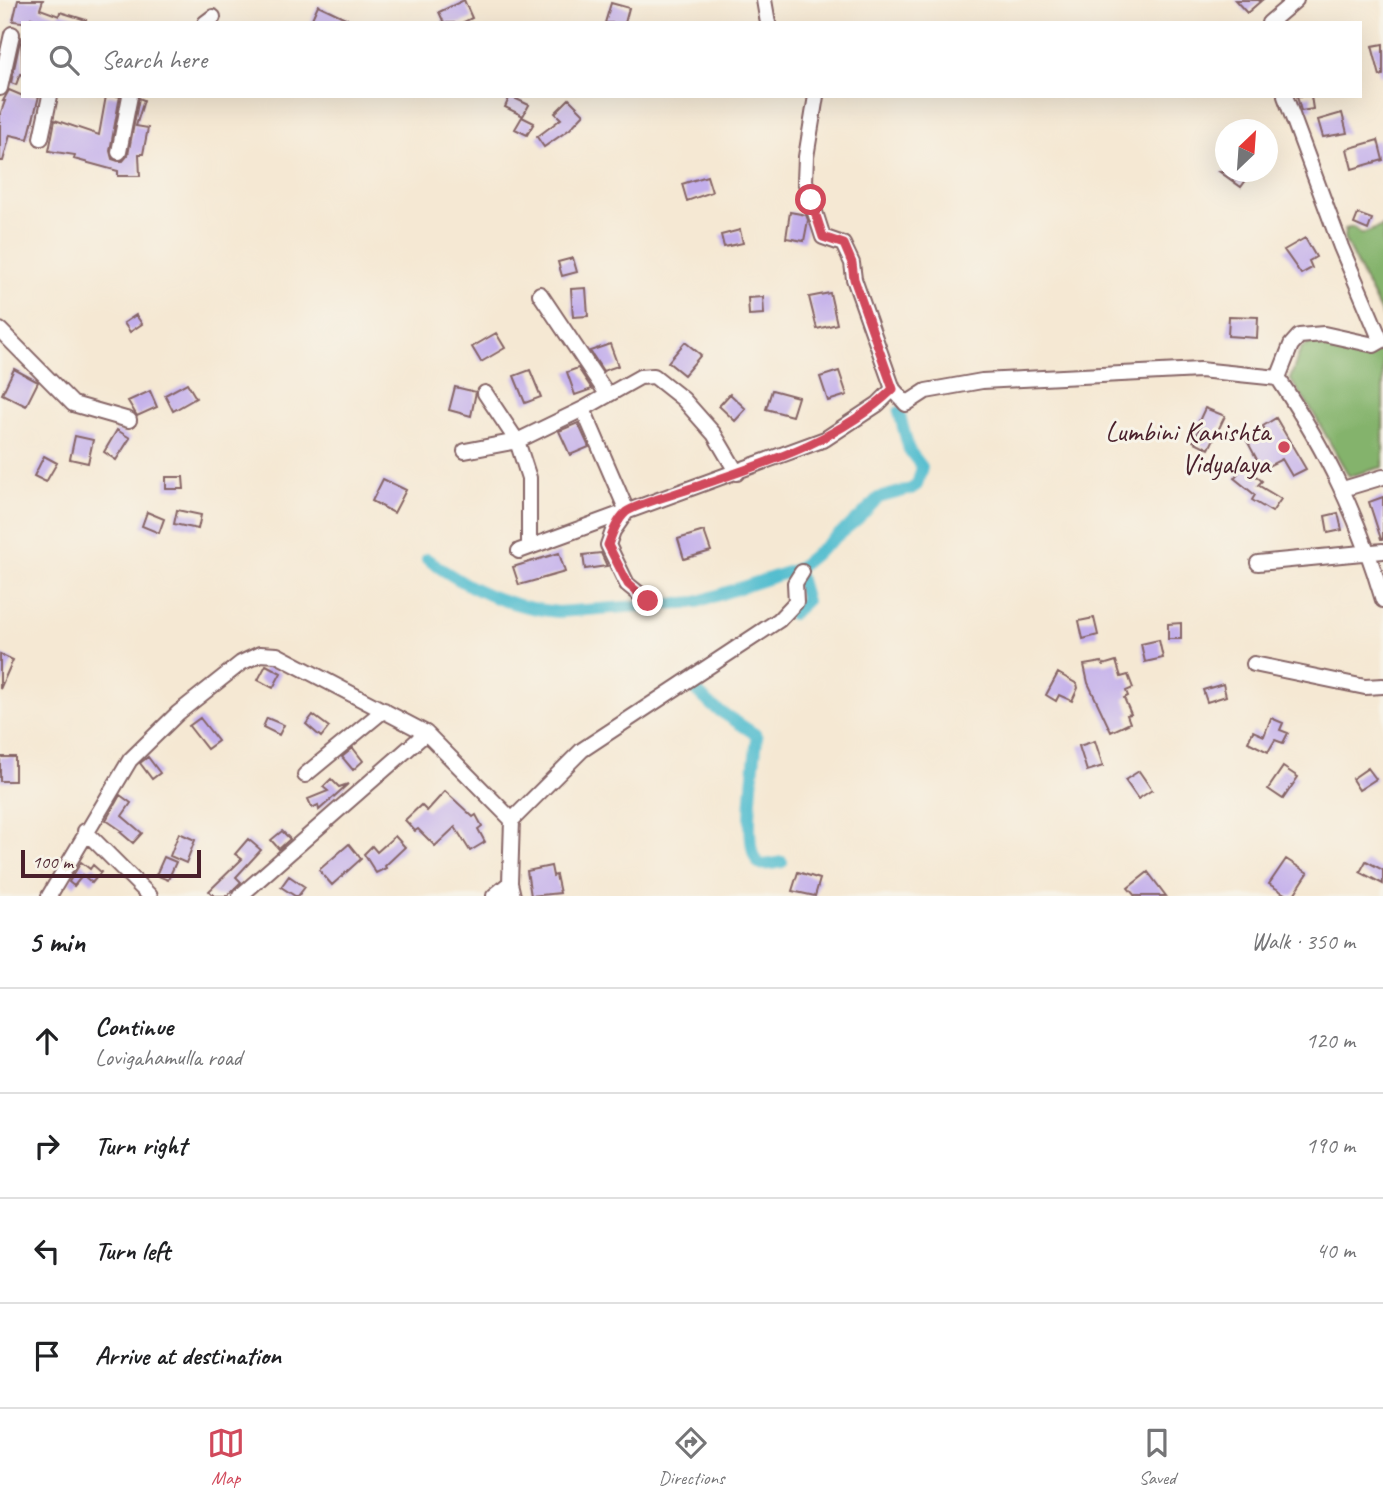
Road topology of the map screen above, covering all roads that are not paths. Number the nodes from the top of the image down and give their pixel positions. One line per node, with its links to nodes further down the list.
1 (764, 0): 3 (street)
2 (1296, 0): 4 (street)
3 (768, 21)
4 (1271, 21)
5 (12, 34): 6 (street)
6 (0, 88)
7 (50, 98): 11 (street)
8 (130, 98): 12 (street)
9 (816, 98): 16 (street)
10 (1286, 98): 15 (street)
11 (41, 138)
12 (119, 152)
13 (540, 294): 18 (street)
14 (0, 330): 20 (street)
15 (1278, 379): 16 (street); 25 (street)
16 (893, 389): 23 (street)
17 (485, 393): 21 (street)
18 (607, 394): 19 (street); 23 (street)
19 (583, 409): 21 (street); 26 (street)
20 (129, 420)
21 (517, 441): 22 (street); 26 (street)
22 (465, 452)
23 (737, 473): 26 (street)
24 (1383, 477): 25 (street)
25 (1343, 489): 27 (street)
26 (627, 511): 31 (street)
27 (1376, 552): 28 (street); 30 (street)
28 (1258, 563)
29 (798, 577): 37 (street)
30 (1383, 600)
31 (648, 601)
32 (1254, 663): 33 (street)
33 (1383, 687)
34 (384, 710): 35 (street); 36 (street); 38 (street)
35 (426, 733): 37 (street); 42 (street)
36 (304, 775)
37 (512, 820): 39 (street)
38 (85, 831): 40 (street); 41 (street)
39 (511, 889): 43 (street)
40 (49, 896)
41 (150, 896)
42 (240, 896)
43 (494, 896)

